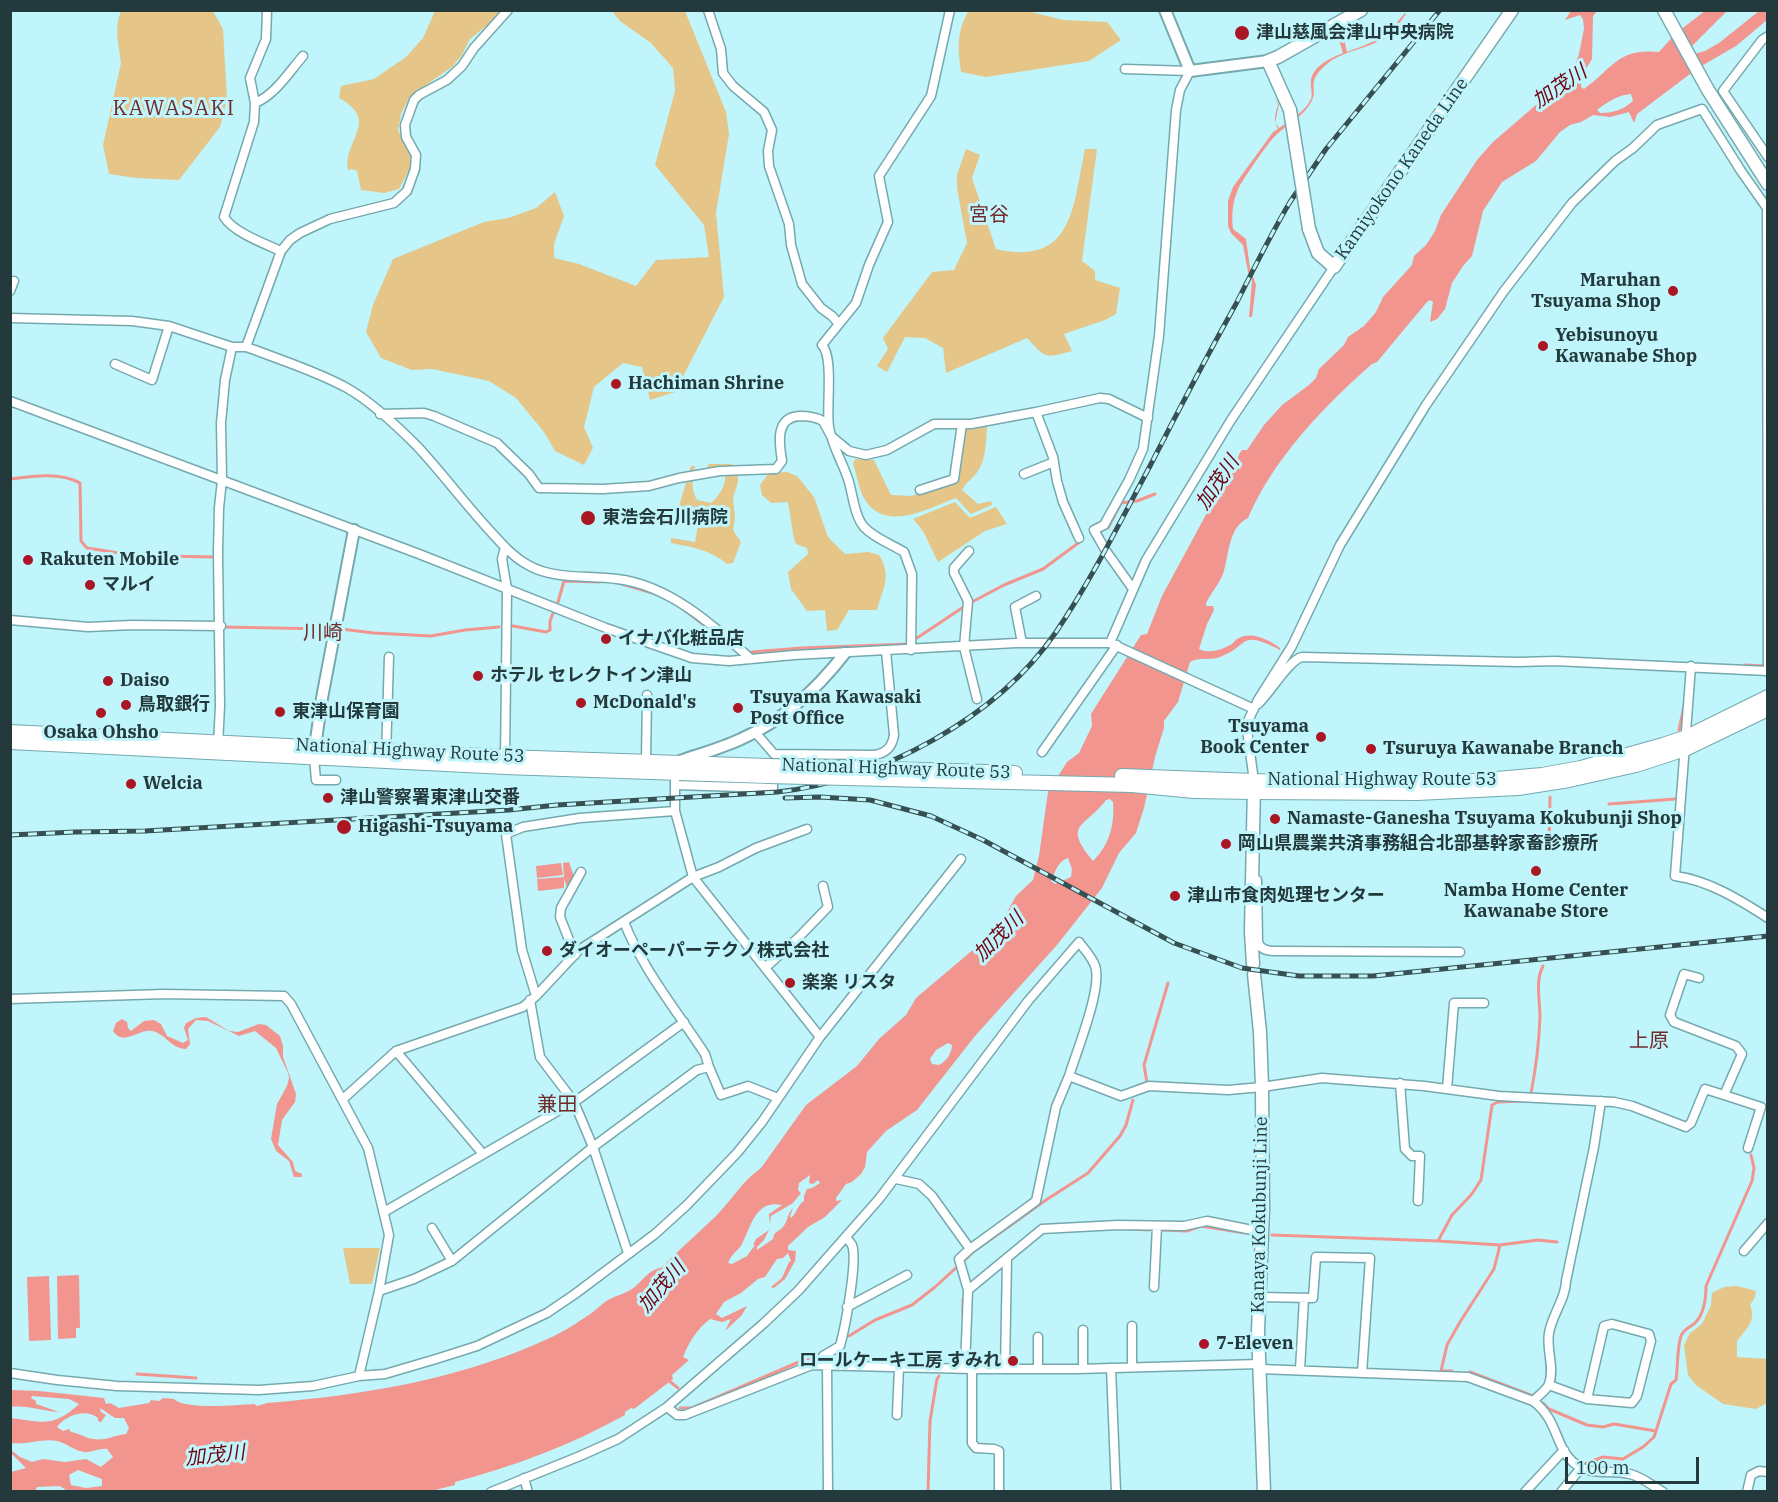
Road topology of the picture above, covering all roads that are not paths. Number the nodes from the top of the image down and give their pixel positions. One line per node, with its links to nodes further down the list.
1 (267, 10): 14 (street)
2 (508, 10): 17 (street)
3 (708, 10): 23 (street)
4 (950, 10): 23 (street)
5 (1165, 10): 13 (street)
6 (1361, 10): 11 (main road)
7 (1512, 10): 18 (main road, Kamiyokono Kaneda Line)
8 (1664, 10): 16 (main road)
9 (1767, 36): 15 (street)
10 (303, 56): 14 (street)
11 (1268, 61): 13 (street); 18 (main road, Kamiyokono Kaneda Line, bridge)
12 (1125, 69): 13 (street)
13 (1190, 71): 31 (street)
14 (255, 103): 17 (street)
15 (1767, 157)
16 (1767, 184)
17 (280, 251): 26 (street)
18 (1334, 267): 44 (street)
19 (14, 281): 20 (street)
20 (10, 291)
21 (1767, 309): 38 (street); 61 (street)
22 (10, 318): 24 (street)
23 (839, 324): 33 (street)
24 (169, 326): 25 (street); 27 (street)
25 (232, 347): 26 (street); 36 (street)
26 (246, 347): 30 (street)
27 (115, 364)
28 (10, 401): 36 (street)
29 (1036, 412): 31 (street); 32 (street); 34 (street)
30 (380, 414): 33 (street); 41 (street)
31 (1148, 418): 44 (street)
32 (962, 424): 33 (street); 37 (street)
33 (831, 436): 51 (street)
34 (1054, 462): 35 (street); 40 (street)
35 (1024, 474)
36 (222, 480): 39 (street); 47 (street)
37 (920, 490)
38 (1767, 523): 57 (street)
39 (354, 530): 43 (street); 68 (street)
40 (1079, 538)
41 (505, 547): 43 (street); 55 (street)
42 (969, 551): 50 (street)
43 (507, 589): 55 (street); 72 (street)
44 (1133, 589): 49 (street)
45 (1036, 596): 48 (street)
46 (10, 620): 47 (street)
47 (221, 626): 67 (street)
48 (1022, 643): 49 (street); 50 (street)
49 (1116, 645): 61 (street); 69 (street)
50 (964, 647): 51 (street); 60 (street)
51 (911, 650): 52 (street)
52 (886, 651): 53 (street); 73 (street)
53 (845, 653): 55 (street); 64 (street)
54 (389, 657): 70 (street)
55 (751, 659)
56 (1691, 666): 57 (street); 61 (street); 66 (street)
57 (1767, 671)
58 (647, 695): 71 (street)
59 (1767, 697): 66 (highway, National Highway Route 53)
60 (977, 699)
61 (1251, 707): 77 (street)
62 (1767, 709): 66 (highway, National Highway Route 53)
63 (10, 732): 67 (highway, National Highway Route 53)
64 (755, 732): 73 (street); 74 (street)
65 (10, 742): 67 (highway, National Highway Route 53)
66 (1686, 743): 77 (highway, National Highway Route 53); 85 (street)
67 (218, 746): 68 (highway, National Highway Route 53)
68 (314, 752): 70 (highway, National Highway Route 53); 76 (street)
69 (1042, 752)
70 (386, 756): 72 (highway, National Highway Route 53)
71 (646, 761): 72 (highway, National Highway Route 53); 74 (highway, National Highway Route 53)
72 (505, 762): 74 (highway, National Highway Route 53)
73 (769, 765): 74 (highway, National Highway Route 53); 74 (street); 75 (highway, National Highway Route 53, bridge)
74 (675, 773): 78 (street)
75 (1030, 778): 77 (highway, National Highway Route 53); 77 (highway, National Highway Route 53)
76 (336, 780)
77 (1254, 787): 81 (main road, Kanaya Kokubunji Line)
78 (675, 811): 83 (street); 91 (street)
79 (807, 829): 83 (street)
80 (961, 859): 95 (street)
81 (1253, 868): 87 (street); 100 (main road, Kanaya Kokubunji Line)
82 (581, 872): 88 (street)
83 (693, 877): 86 (street); 89 (street)
84 (824, 886): 89 (street)
85 (1767, 918)
86 (624, 922): 88 (street); 94 (street)
87 (1460, 952)
88 (575, 955): 91 (street)
89 (765, 968): 95 (street)
90 (1699, 978): 102 (street)
91 (533, 998): 96 (street); 106 (street)
92 (10, 999): 104 (street)
93 (1484, 1003): 101 (street)
94 (684, 1022): 97 (street); 106 (street)
95 (820, 1037): 103 (street)
96 (396, 1051): 104 (street); 109 (street)
97 (709, 1067): 103 (street); 107 (street)
98 (1069, 1076): 100 (street); 110 (street); 118 (street)
99 (1400, 1083): 100 (street); 101 (street); 111 (street)
100 (1262, 1087): 116 (main road, Kanaya Kokubunji Line)
101 (1448, 1089): 105 (street)
102 (1724, 1095): 105 (street); 108 (street)
103 (778, 1098): 120 (street)
104 (343, 1099): 112 (street)
105 (1601, 1101): 146 (street)
106 (574, 1102): 107 (street); 109 (street)
107 (593, 1147): 120 (street); 122 (street)
108 (1748, 1148)
109 (483, 1154): 112 (street)
110 (896, 1179): 117 (street); 118 (street)
111 (1418, 1201)
112 (384, 1212): 126 (street)
113 (1767, 1223): 119 (street)
114 (1157, 1226): 116 (street); 121 (street); 124 (street)
115 (432, 1228): 122 (street)
116 (1262, 1232): 127 (main road, Kanaya Kokubunji Line)
117 (846, 1237): 129 (street); 149 (street)
118 (970, 1250): 125 (street)
119 (1744, 1251)
120 (628, 1253): 145 (street)
121 (1007, 1258): 125 (street); 139 (street)
122 (452, 1261): 126 (street)
123 (907, 1275): 129 (street)
124 (1154, 1287)
125 (968, 1290): 138 (street)
126 (379, 1291): 145 (street)
127 (1258, 1297): 128 (street); 134 (main road, Kanaya Kokubunji Line)
128 (1304, 1298): 142 (street); 144 (street)
129 (847, 1307): 133 (street)
130 (1132, 1326): 137 (street)
131 (1083, 1330): 141 (street)
132 (1038, 1337): 140 (street)
133 (825, 1366): 135 (street); 149 (street); 157 (street)
134 (1260, 1366): 137 (street); 142 (street); 160 (main road, Kanaya Kokubunji Line)
135 (899, 1367): 138 (street); 150 (street)
136 (1111, 1368): 137 (street); 141 (street); 159 (street)
137 (1132, 1368)
138 (968, 1369): 139 (street); 158 (street)
139 (1005, 1369): 140 (street)
140 (1038, 1369): 141 (street)
141 (1083, 1369)
142 (1300, 1370): 144 (street)
143 (10, 1373): 145 (street)
144 (1362, 1373): 148 (street)
145 (359, 1376)
146 (1549, 1385): 147 (street); 148 (street)
147 (1587, 1399): 147 (street)
148 (1533, 1401): 151 (street)
149 (667, 1407): 154 (street)
150 (897, 1415)
151 (1564, 1450): 152 (street); 161 (street)
152 (1581, 1468): 162 (street); 163 (street)
153 (1767, 1472): 164 (street)
154 (524, 1478): 155 (street); 156 (street)
155 (491, 1491)
156 (528, 1491)
157 (828, 1491)
158 (999, 1491)
159 (1116, 1491)
160 (1264, 1491)
161 (1525, 1491)
162 (1561, 1491)
163 (1663, 1491)
164 (1747, 1491)

